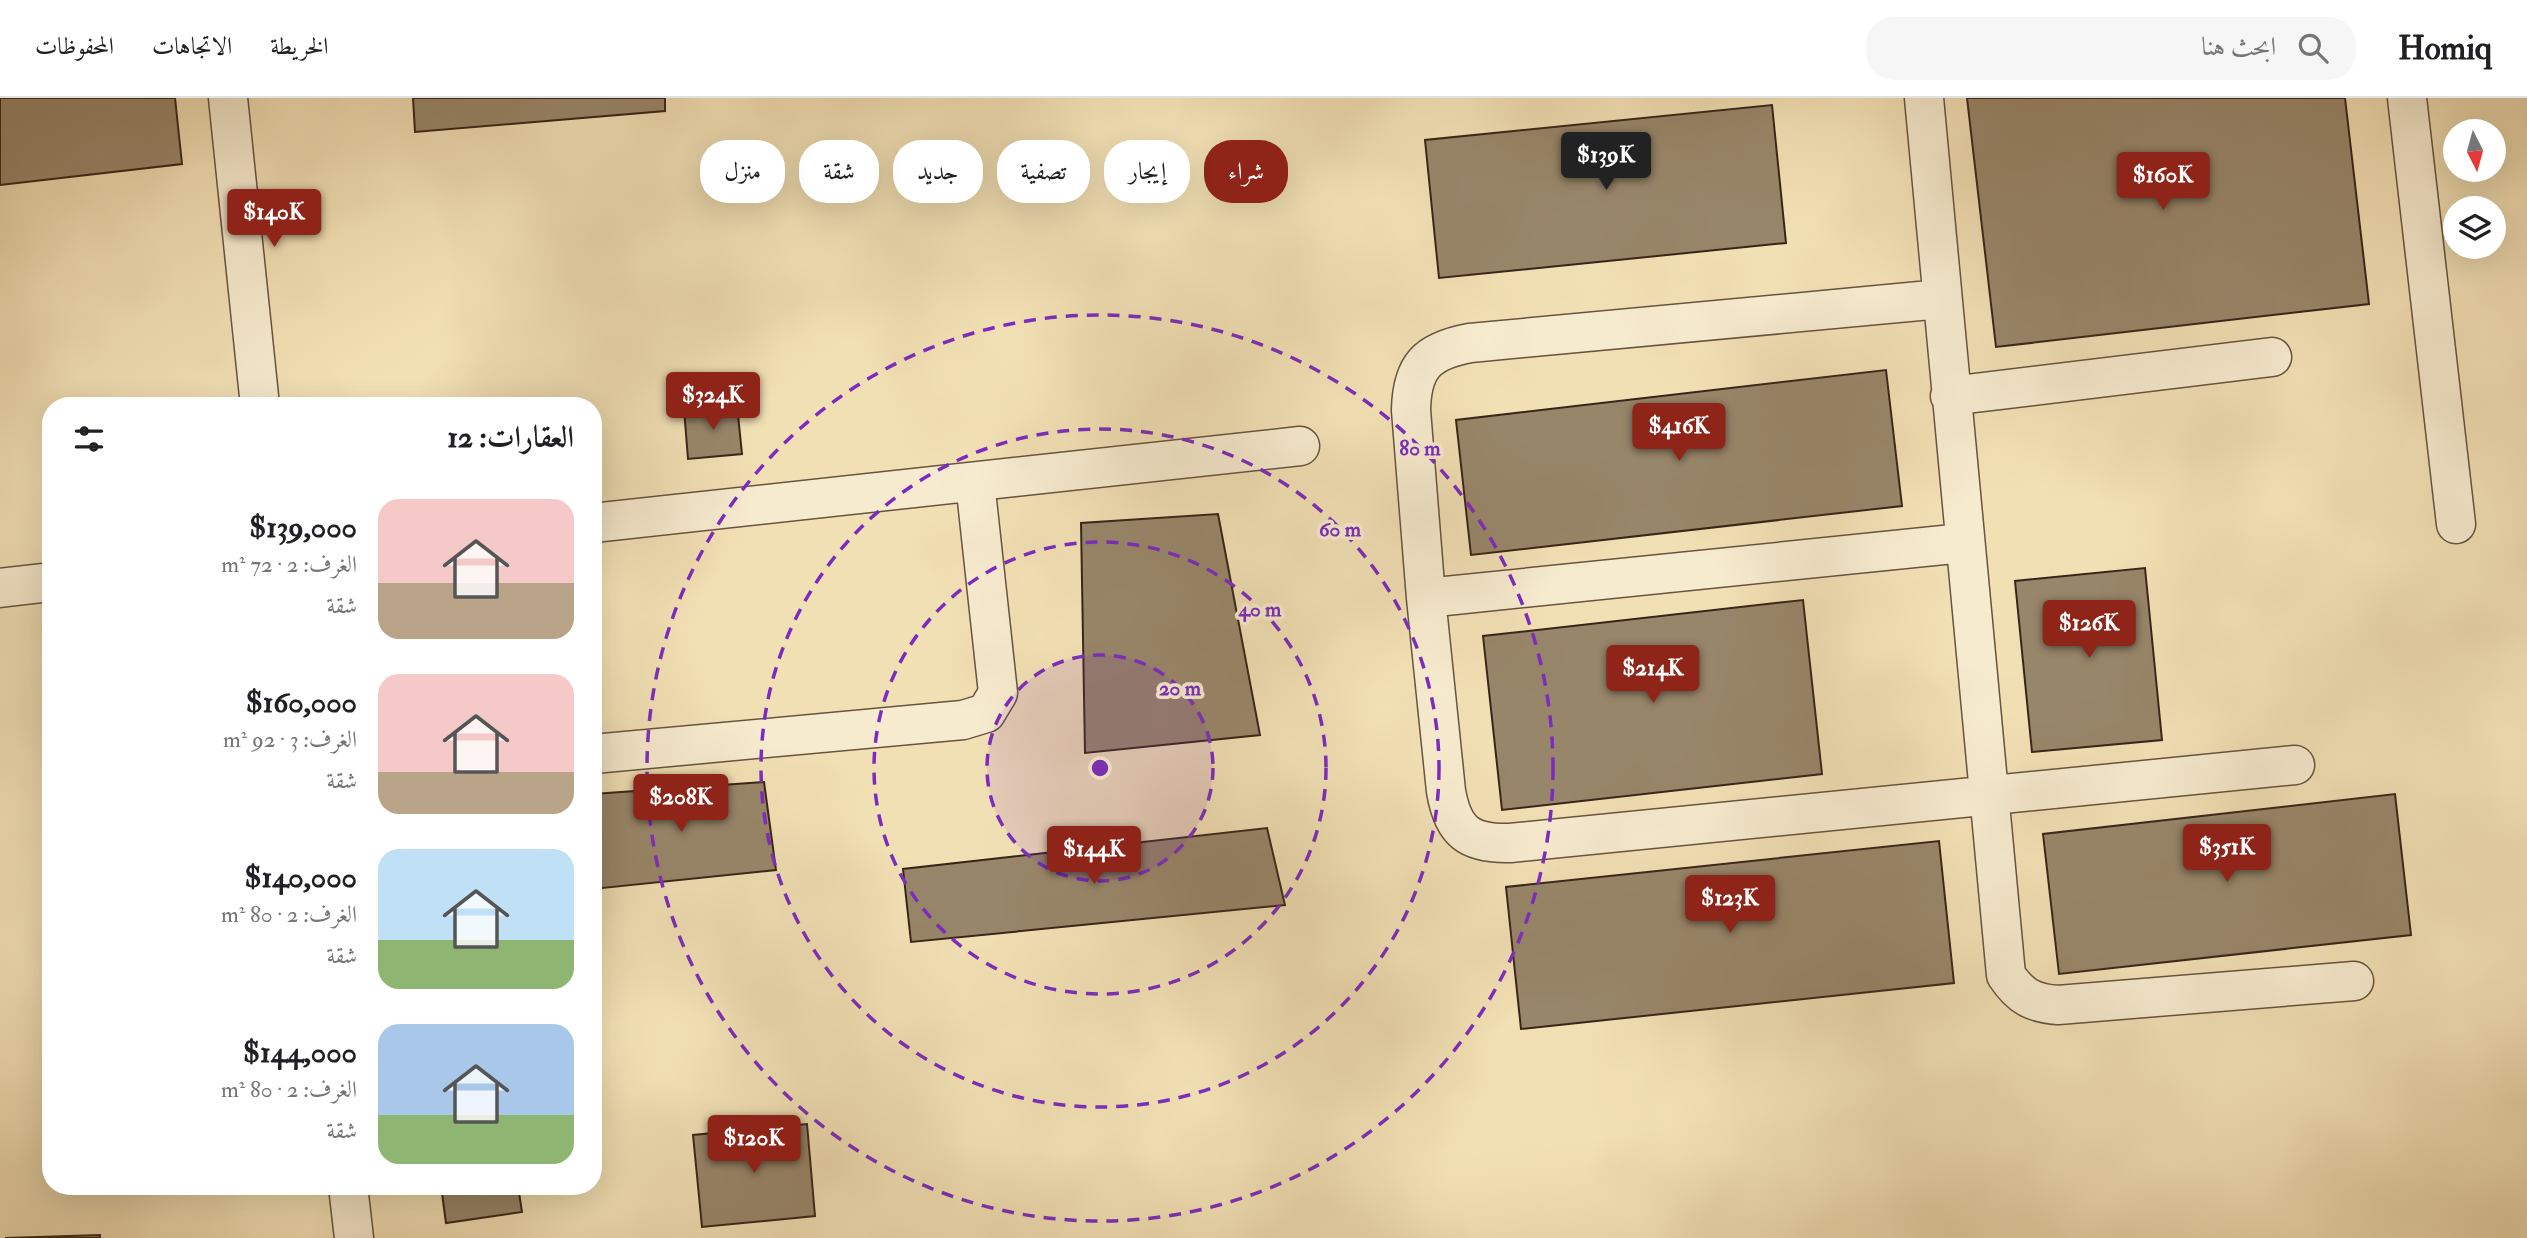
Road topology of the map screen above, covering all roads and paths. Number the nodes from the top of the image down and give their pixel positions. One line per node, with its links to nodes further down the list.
1 (229, 98): 7 (street)
2 (1924, 98): 4 (street)
3 (2407, 98): 11 (street)
4 (1941, 299): 6 (street); 15 (street)
5 (2272, 357): 6 (street)
6 (1950, 396): 12 (street)
7 (259, 397)
8 (1300, 446): 9 (street)
9 (975, 482): 10 (street); 16 (street)
10 (602, 522)
11 (2456, 524)
12 (1963, 542): 15 (street); 18 (street)
13 (42, 583): 14 (street)
14 (0, 587)
15 (1426, 598): 18 (street)
16 (602, 753)
17 (2295, 765): 18 (street)
18 (1988, 797): 19 (street)
19 (2354, 981)
20 (349, 1195): 21 (street)
21 (354, 1238)

